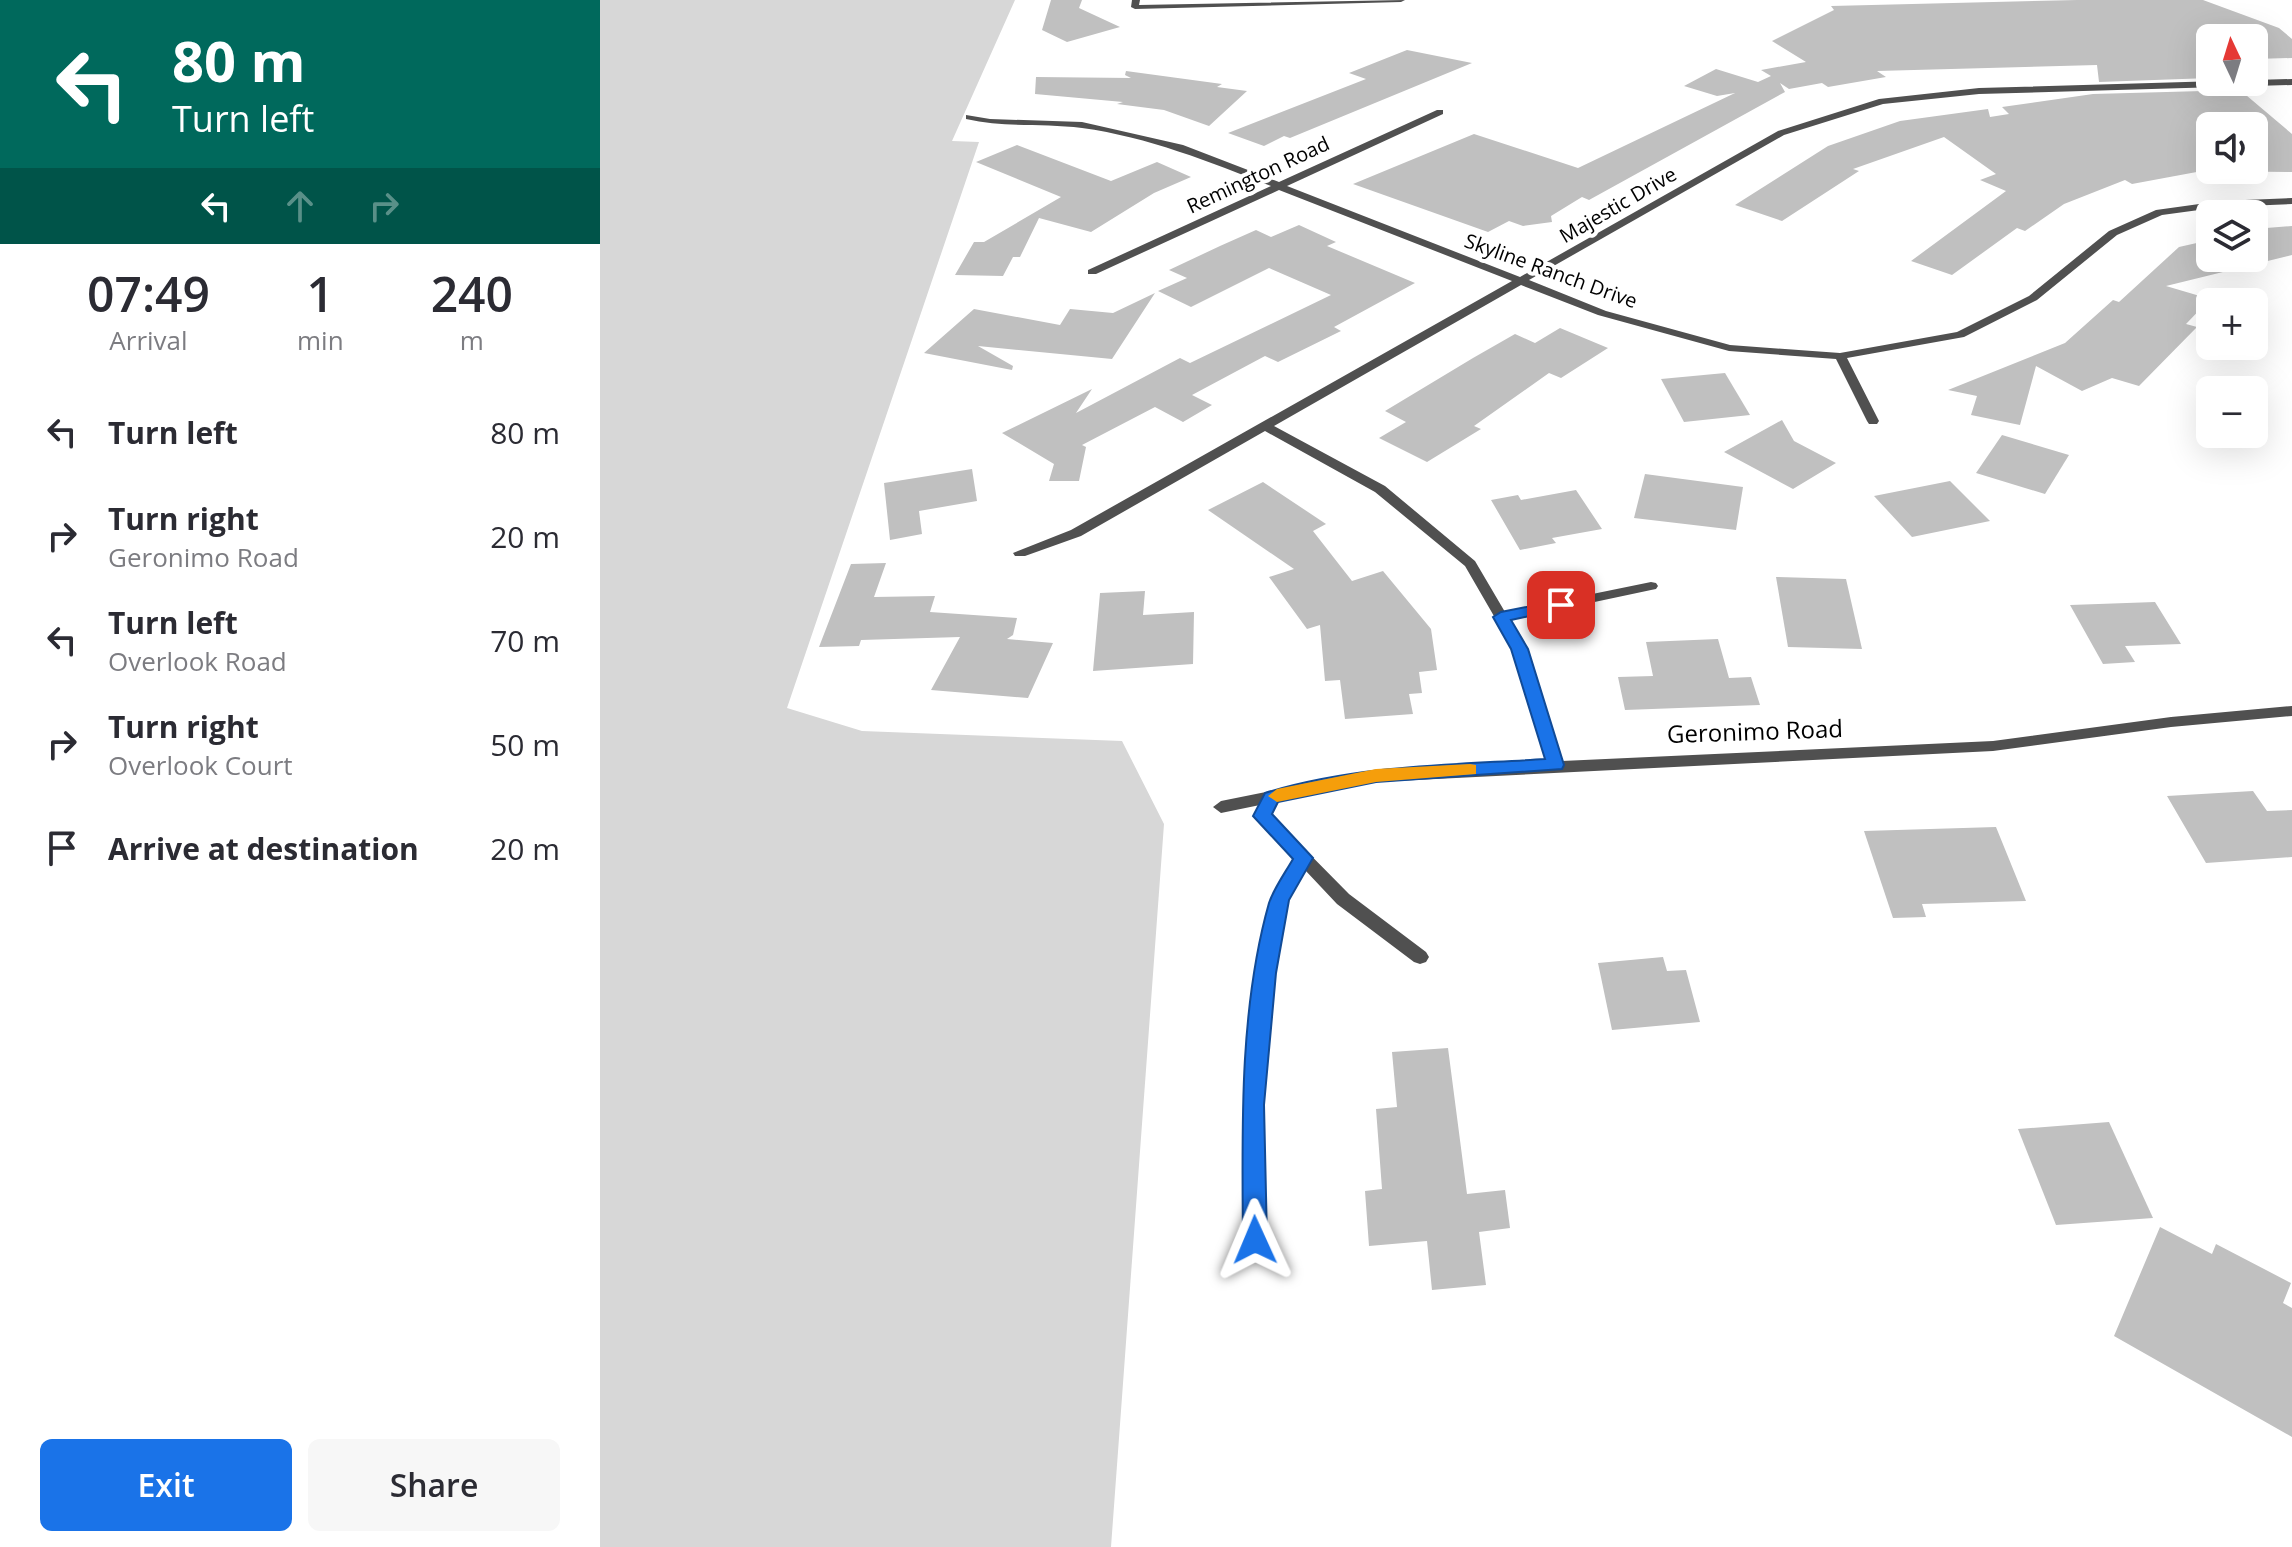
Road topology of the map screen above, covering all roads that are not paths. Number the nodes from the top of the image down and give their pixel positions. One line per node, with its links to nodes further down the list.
1 (1363, 0): 2 (street); 3 (street)
2 (1401, 0)
3 (1136, 4)
4 (2292, 82): 10 (street, Majestic Drive)
5 (1440, 112): 7 (street, Remington Road)
6 (969, 117): 7 (street, Skyline Ranch Drive)
7 (1278, 185): 9 (street, Remington Road); 10 (street, Skyline Ranch Drive)
8 (2292, 201): 11 (street, Skyline Ranch Drive)
9 (1092, 272)
10 (1522, 281): 11 (street, Skyline Ranch Drive); 13 (street, Majestic Drive)
11 (1840, 356): 12 (street)
12 (1873, 421)
13 (1265, 426): 14 (street, Majestic Drive); 16 (street)
14 (1020, 553)
15 (1651, 586): 16 (street)
16 (1501, 617): 18 (street)
17 (2292, 711): 18 (street, Geronimo Road)
18 (1555, 765): 19 (street, Geronimo Road)
19 (1272, 797): 20 (street, Geronimo Road); 21 (street)
20 (1221, 807)
21 (1303, 858): 22 (street); 23 (street)
22 (1420, 957)
23 (1255, 1240)

